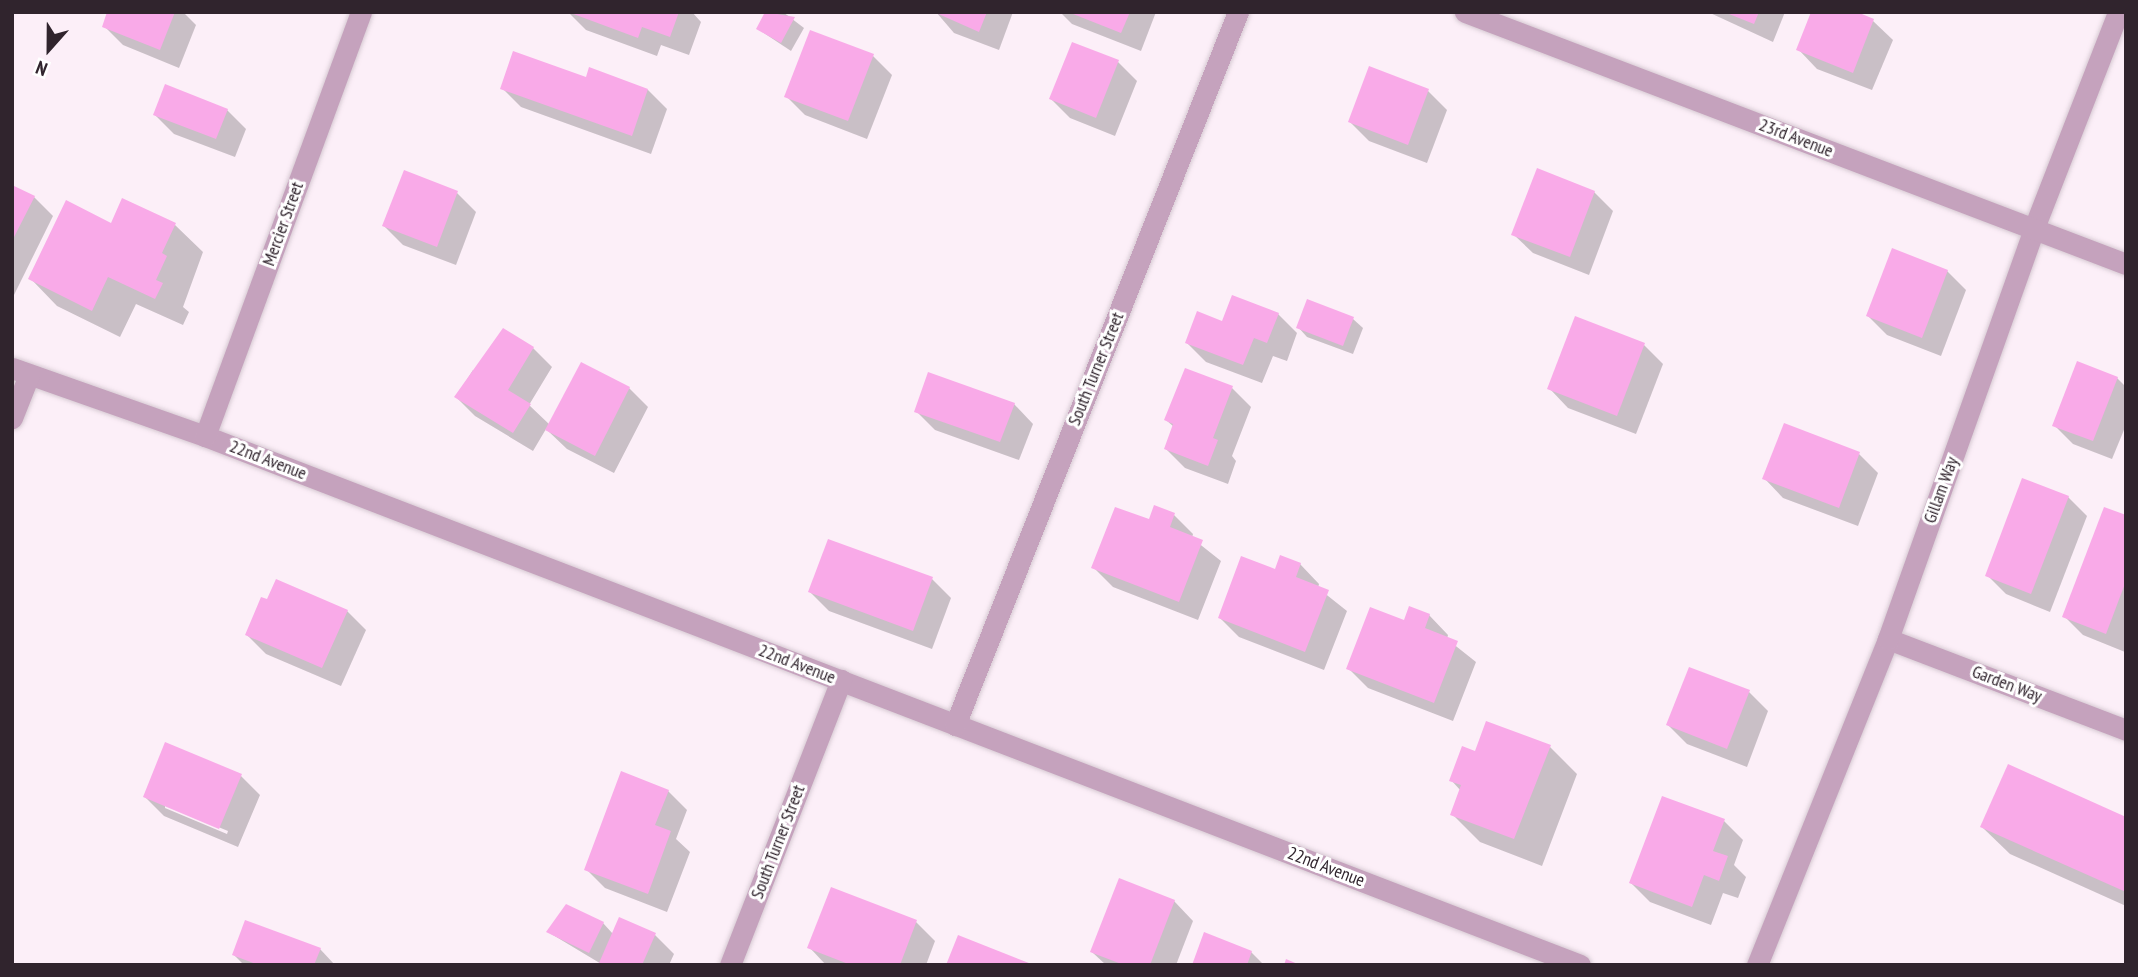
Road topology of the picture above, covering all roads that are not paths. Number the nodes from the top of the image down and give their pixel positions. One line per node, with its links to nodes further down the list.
1 (361, 12): 9 (street, Mercier Street)
2 (1238, 12): 12 (street, South Turner Street)
3 (1465, 12): 5 (street, 23rd Avenue)
4 (2118, 12): 5 (street, Gillam Way)
5 (2034, 228): 6 (street, 23rd Avenue); 10 (street, Gillam Way)
6 (2126, 264)
7 (21, 372): 8 (street); 9 (street, 22nd Avenue)
8 (12, 418)
9 (205, 436): 11 (street, 22nd Avenue)
10 (1888, 639): 13 (street, Garden Way); 16 (street, Gillam Way)
11 (841, 680): 12 (street, 22nd Avenue); 14 (street, South Turner Street)
12 (955, 725): 15 (street, 22nd Avenue)
13 (2126, 730)
14 (730, 965)
15 (1580, 965)
16 (1757, 965)

